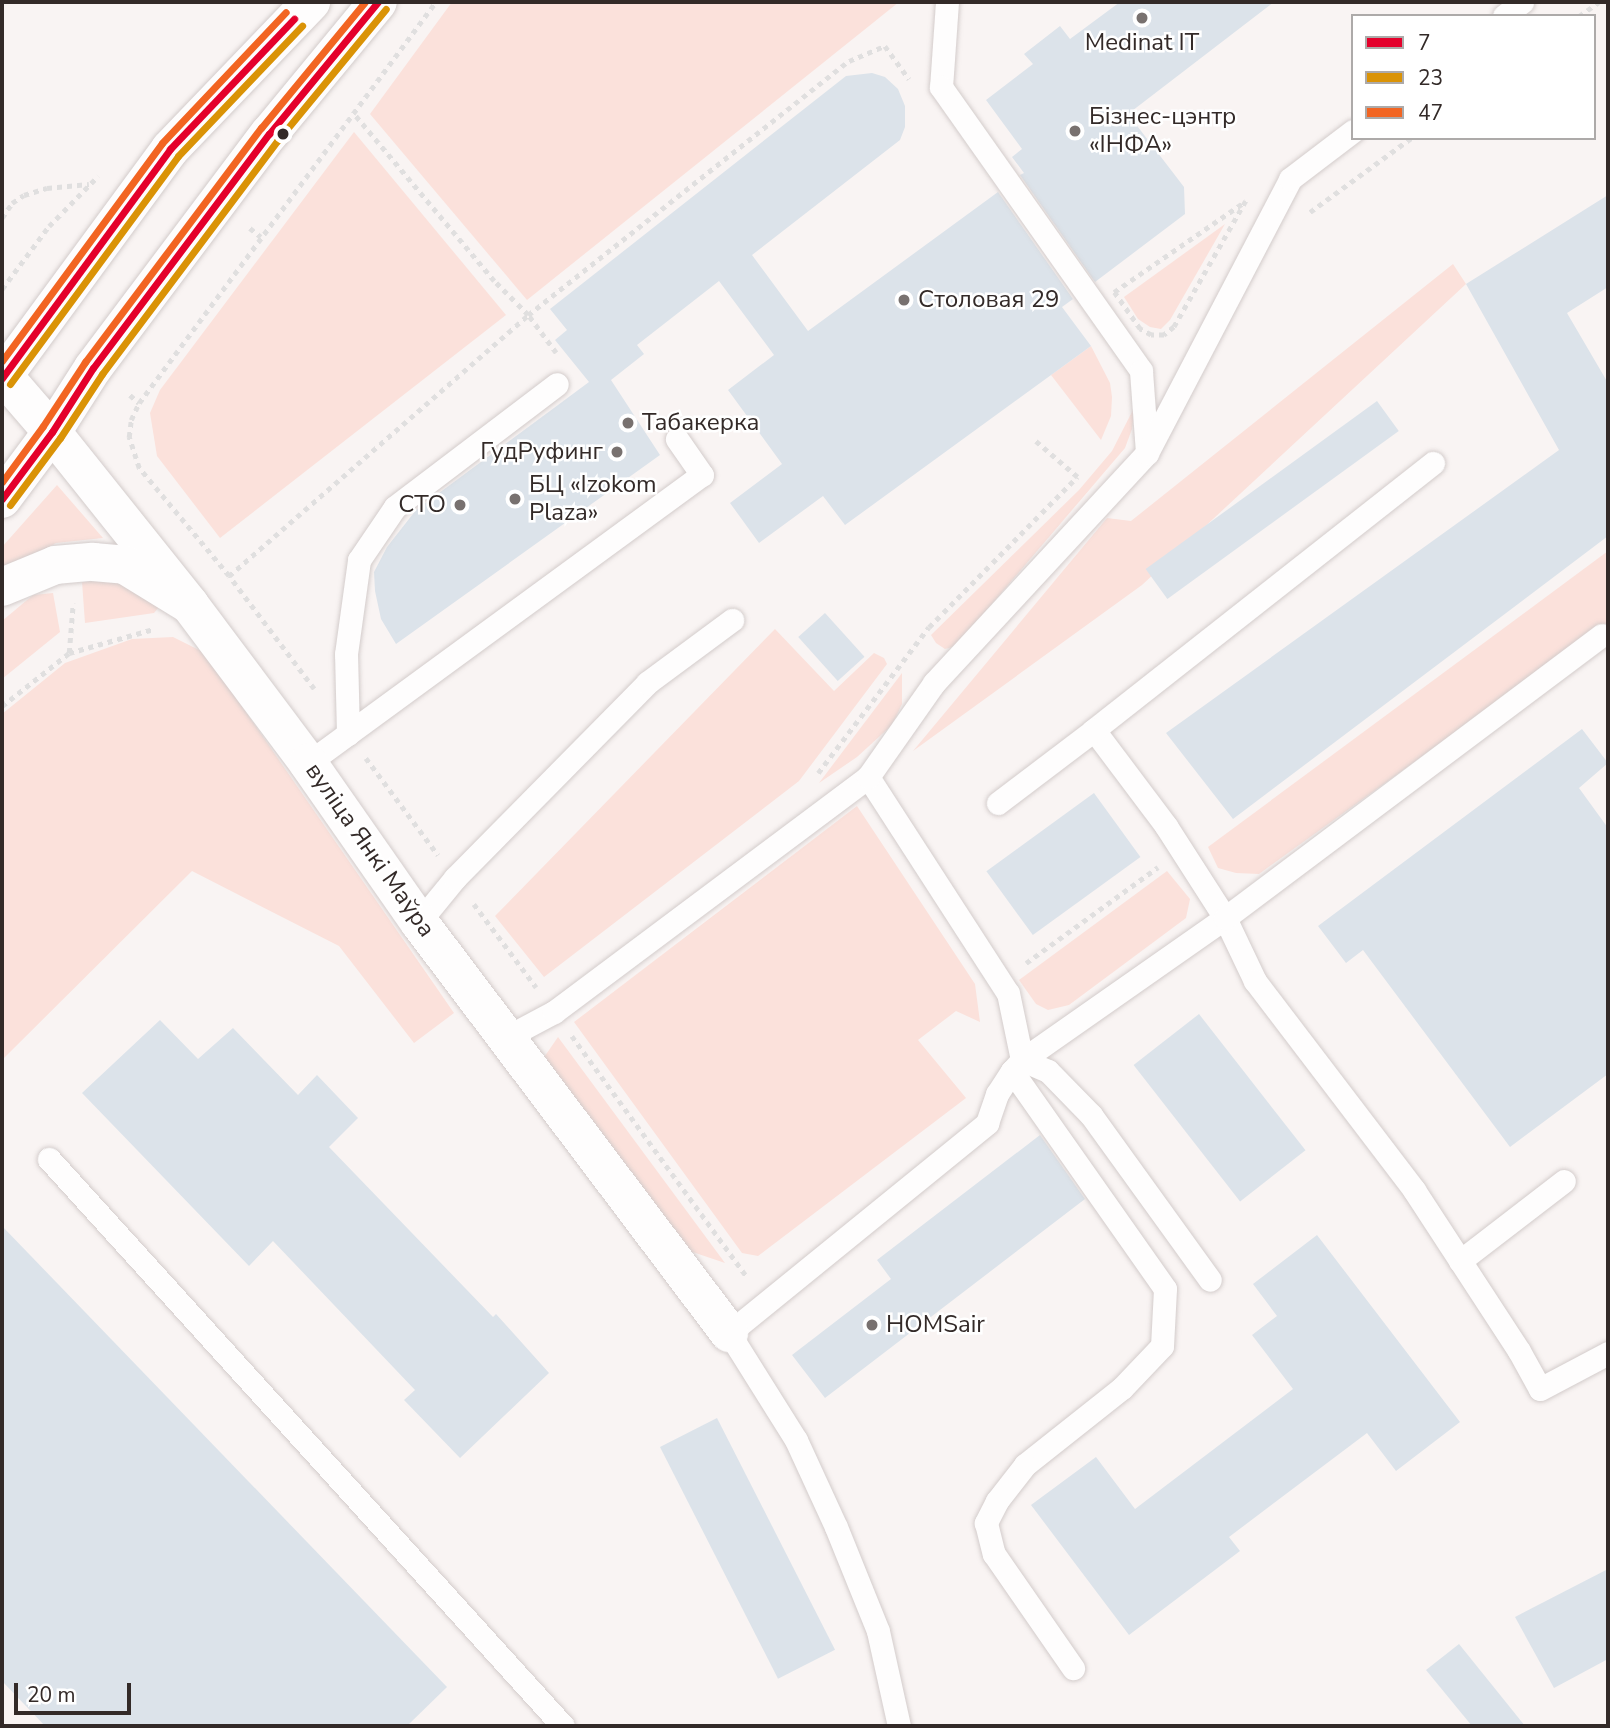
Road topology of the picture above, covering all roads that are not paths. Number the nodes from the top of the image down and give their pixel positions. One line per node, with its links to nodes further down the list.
1 (312, 2): 7 (main road)
2 (378, 2): 9 (main road)
3 (947, 2): 11 (lane)
4 (1522, 2): 5 (lane)
5 (1507, 14)
6 (1351, 133): 11 (lane)
7 (2, 376): 9 (main road, вуліца Янкі Маўра)
8 (557, 384): 19 (lane)
9 (52, 432): 13 (main road); 15 (main road, вуліца Янкі Маўра)
10 (677, 439): 19 (lane)
11 (1147, 453): 21 (lane)
12 (1433, 463): 18 (lane)
13 (2, 499)
14 (2, 587): 15 (main road)
15 (175, 616): 20 (main road, вуліца Янкі Маўра)
16 (732, 620): 24 (lane)
17 (1602, 635): 23 (lane)
18 (1094, 730): 22 (lane); 23 (lane)
19 (348, 734): 20 (lane)
20 (308, 763): 24 (main road, вуліца Янкі Маўра)
21 (868, 777): 25 (lane); 26 (lane)
22 (998, 803)
23 (1225, 919): 26 (lane); 29 (lane)
24 (419, 922): 25 (main road, вуліца Янкі Маўра)
25 (507, 1037): 31 (main road, вуліца Янкі Маўра)
26 (1017, 1065): 30 (lane); 31 (lane); 33 (lane)
27 (49, 1158): 34 (lane)
28 (1564, 1181): 29 (lane)
29 (1460, 1261): 32 (lane)
30 (1210, 1280)
31 (729, 1333): 35 (lane)
32 (1608, 1353)
33 (1073, 1668)
34 (563, 1726)
35 (899, 1726)

